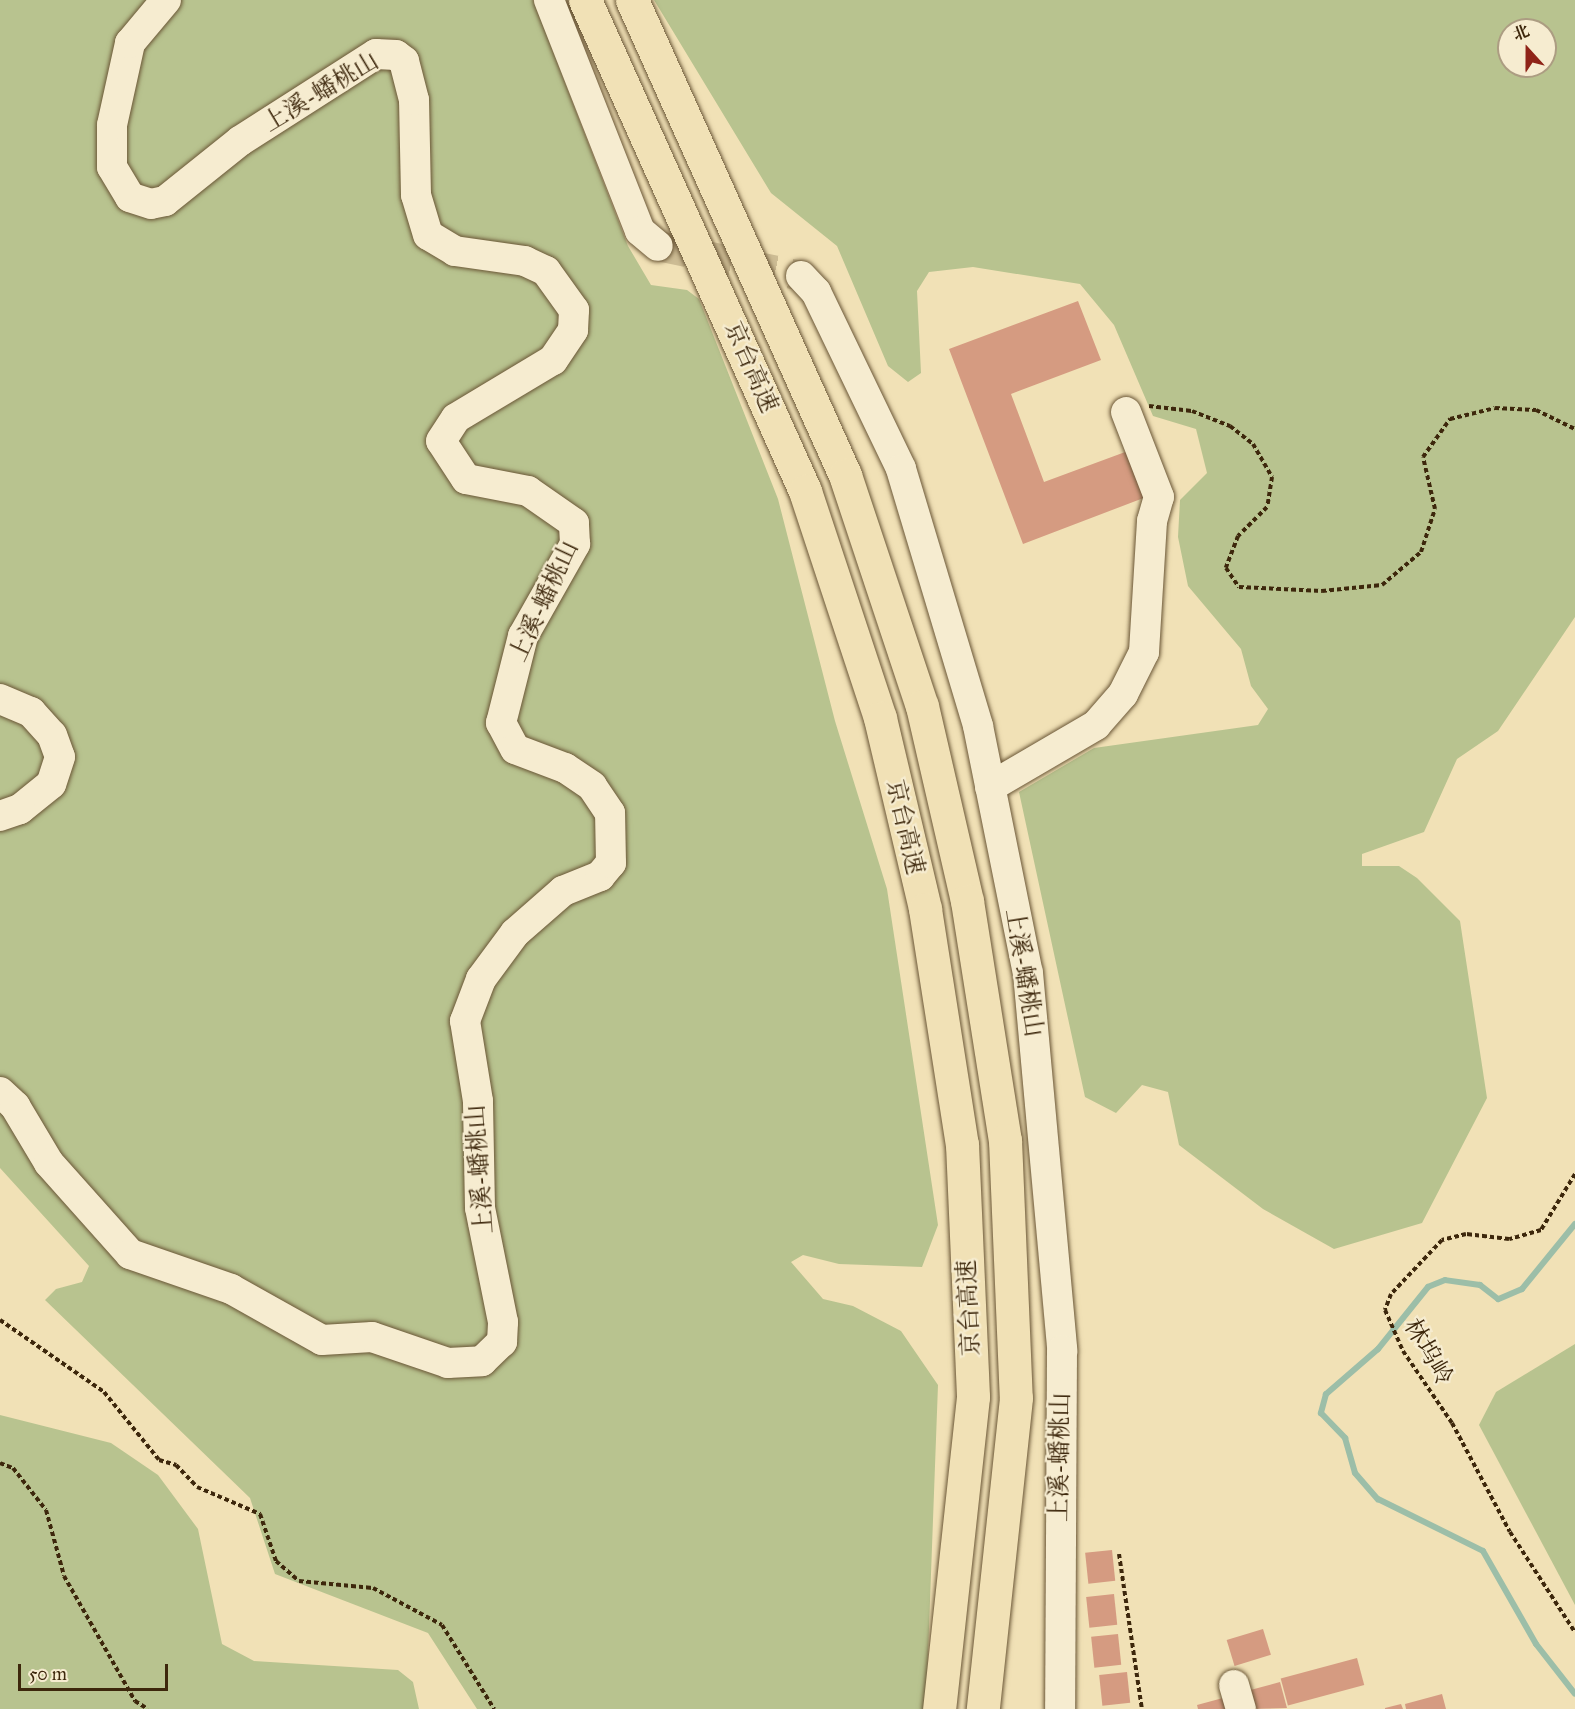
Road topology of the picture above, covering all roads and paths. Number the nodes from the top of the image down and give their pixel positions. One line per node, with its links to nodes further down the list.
1 (166, 0): 12 (street, 上溪-蟠桃山)
2 (549, 0): 5 (street)
3 (585, 0): 20 (highway, 京台高速)
4 (632, 0): 21 (highway, 京台高速)
5 (658, 246)
6 (801, 276): 10 (street, 上溪-蟠桃山)
7 (1126, 412): 8 (path); 10 (street)
8 (1575, 429)
9 (0, 699): 11 (street)
10 (990, 787): 22 (street, 上溪-蟠桃山)
11 (0, 816)
12 (0, 1092)
13 (1575, 1174): 17 (path, 林坞岭)
14 (0, 1320): 19 (path)
15 (0, 1463): 18 (path)
16 (1119, 1554): 23 (path)
17 (1575, 1632)
18 (148, 1709)
19 (494, 1709)
20 (939, 1709)
21 (983, 1709)
22 (1060, 1709)
23 (1142, 1709)

